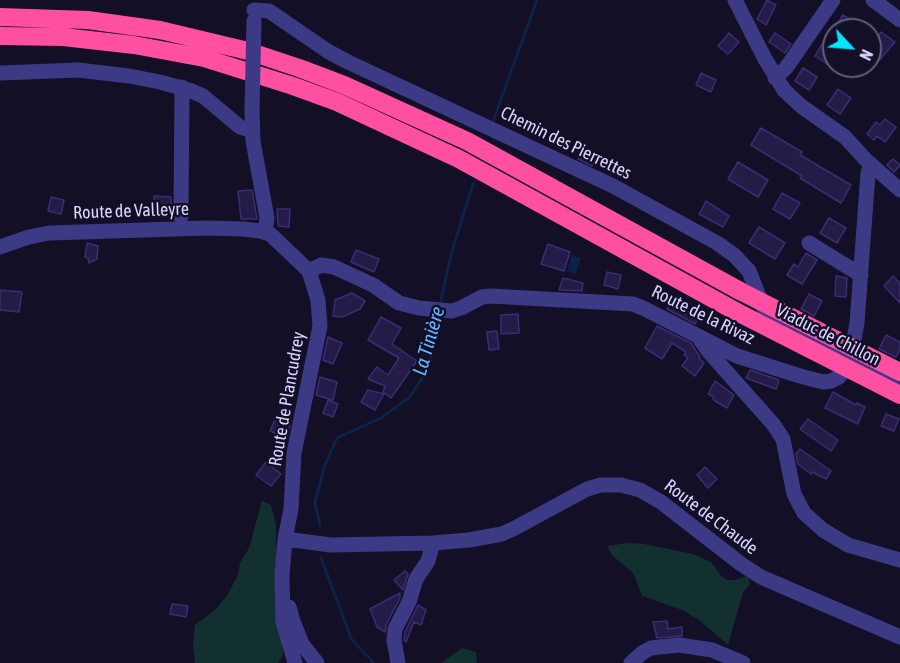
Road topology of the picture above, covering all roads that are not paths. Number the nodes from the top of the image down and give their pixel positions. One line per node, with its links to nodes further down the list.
1 (735, 0): 9 (street)
2 (833, 0): 9 (street)
3 (873, 0): 6 (street)
4 (254, 10): 11 (street, bridge); 21 (street, Chemin des Pierrettes)
5 (0, 17): 22 (highway, Viaduc de Chillon, bridge)
6 (900, 20)
7 (0, 36): 24 (highway, Viaduc de Chillon, bridge)
8 (0, 73): 10 (street)
9 (775, 78): 12 (street)
10 (182, 87): 11 (street); 14 (street)
11 (252, 131): 15 (street)
12 (871, 165): 13 (street); 19 (street, Route de la Rivaz)
13 (900, 190)
14 (181, 217)
15 (265, 232): 17 (street, Route de Valleyre); 18 (street, Route de Plancudrey)
16 (808, 243): 19 (street)
17 (0, 247)
18 (309, 271): 20 (street, Route de la Rivaz); 25 (street, Route de Plancudrey)
19 (861, 275): 21 (street, Route de la Rivaz)
20 (698, 335): 21 (street, Route de la Rivaz); 27 (street)
21 (850, 358): 23 (street, Chemin des Pierrettes)
22 (900, 372)
23 (900, 382)
24 (900, 395)
25 (285, 539): 26 (street, Route de Chaude); 28 (street, Route de Plancudrey)
26 (433, 543): 29 (street, Route de Chaude); 32 (street)
27 (900, 560)
28 (282, 593): 30 (street, Route de Plancudrey); 31 (street)
29 (900, 637)
30 (295, 663)
31 (317, 663)
32 (398, 663)
33 (631, 663): 34 (street)
34 (743, 663)

